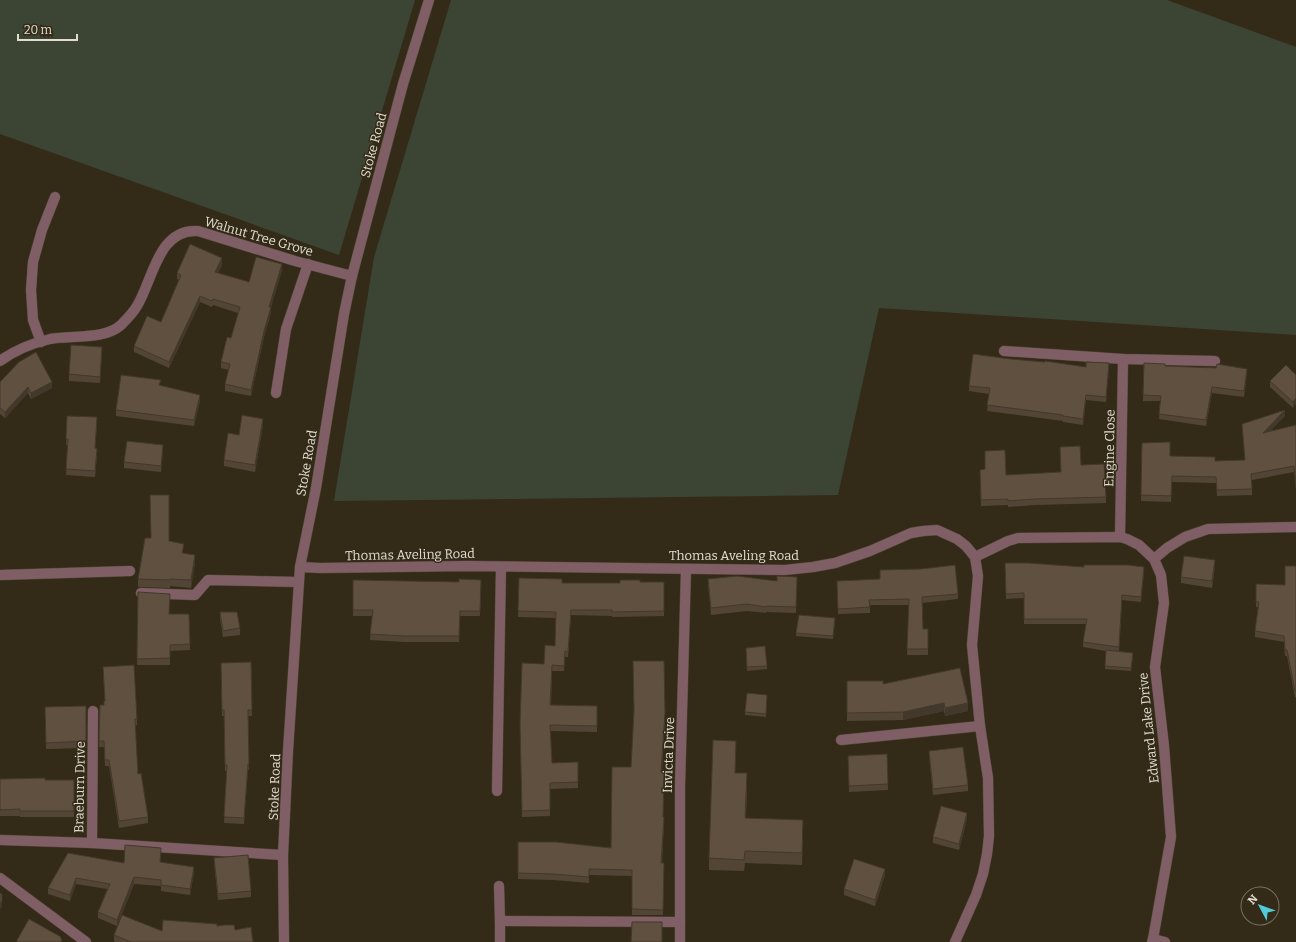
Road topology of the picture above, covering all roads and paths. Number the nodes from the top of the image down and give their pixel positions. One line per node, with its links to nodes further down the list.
1 (429, 0): 4 (street, Stoke Road)
2 (55, 197): 5 (street)
3 (308, 264): 4 (street, Walnut Tree Grove); 5 (street, Walnut Tree Grove); 10 (street)
4 (352, 276): 15 (street, Stoke Road)
5 (41, 342): 8 (street, Walnut Tree Grove)
6 (1004, 351): 7 (street)
7 (1123, 359): 9 (street); 12 (street, Engine Close)
8 (0, 361)
9 (1215, 361)
10 (276, 393)
11 (1296, 527): 14 (street)
12 (1120, 537): 13 (street, Edward Lake Drive); 14 (street, Edward Lake Drive)
13 (974, 557): 17 (street, Thomas Aveling Road); 23 (street, Thomas Aveling Road)
14 (1154, 559): 33 (street, Edward Lake Drive)
15 (300, 567): 16 (street, Thomas Aveling Road); 20 (street, Stoke Road)
16 (501, 567): 17 (street, Thomas Aveling Road); 25 (street)
17 (686, 569): 32 (street, Invicta Drive)
18 (130, 572): 19 (street)
19 (0, 575)
20 (298, 582): 21 (street); 28 (street, Stoke Road)
21 (141, 593)
22 (93, 711): 27 (street, Braeburn Drive)
23 (980, 726): 24 (street); 38 (street, Thomas Aveling Road)
24 (841, 740)
25 (497, 791)
26 (0, 840): 27 (street, Braeburn Drive)
27 (92, 843): 28 (street)
28 (284, 855): 35 (street, Stoke Road)
29 (0, 878): 34 (street)
30 (499, 886): 31 (street)
31 (500, 921): 32 (street); 36 (street)
32 (680, 922): 37 (street, Invicta Drive)
33 (1152, 941): 39 (street)
34 (86, 942)
35 (284, 942)
36 (500, 942)
37 (680, 942)
38 (955, 942)
39 (1165, 942)

